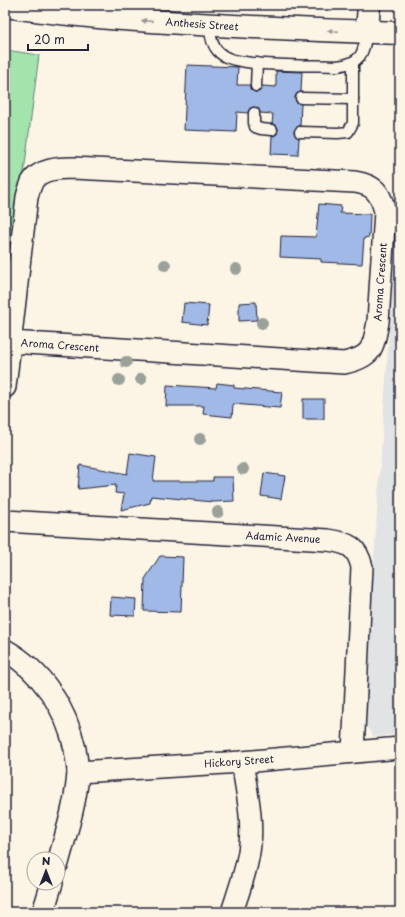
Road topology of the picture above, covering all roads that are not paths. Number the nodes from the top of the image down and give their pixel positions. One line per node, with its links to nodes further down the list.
1 (368, 5): 4 (street)
2 (5, 6): 3 (street, Anthesis Street, one-way to 2)
3 (210, 24): 4 (street, Anthesis Street, one-way to 3); 7 (lane)
4 (367, 32): 5 (street, Anthesis Street); 6 (lane)
5 (400, 33)
6 (353, 62): 7 (lane); 10 (lane)
7 (257, 63): 8 (lane)
8 (256, 86)
9 (301, 98): 10 (lane)
10 (353, 99): 13 (lane)
11 (254, 113): 12 (lane)
12 (272, 130)
13 (300, 132)
14 (10, 342): 14 (street, Aroma Crescent); 15 (street)
15 (5, 387)
16 (5, 521): 19 (street, Adamic Avenue)
17 (5, 650): 21 (street)
18 (400, 748): 19 (street, Hickory Street)
19 (353, 752): 20 (street, Hickory Street)
20 (242, 762): 21 (street, Hickory Street); 25 (street)
21 (78, 772): 22 (street)
22 (61, 851)
23 (50, 891): 24 (street)
24 (43, 912)
25 (232, 912)

